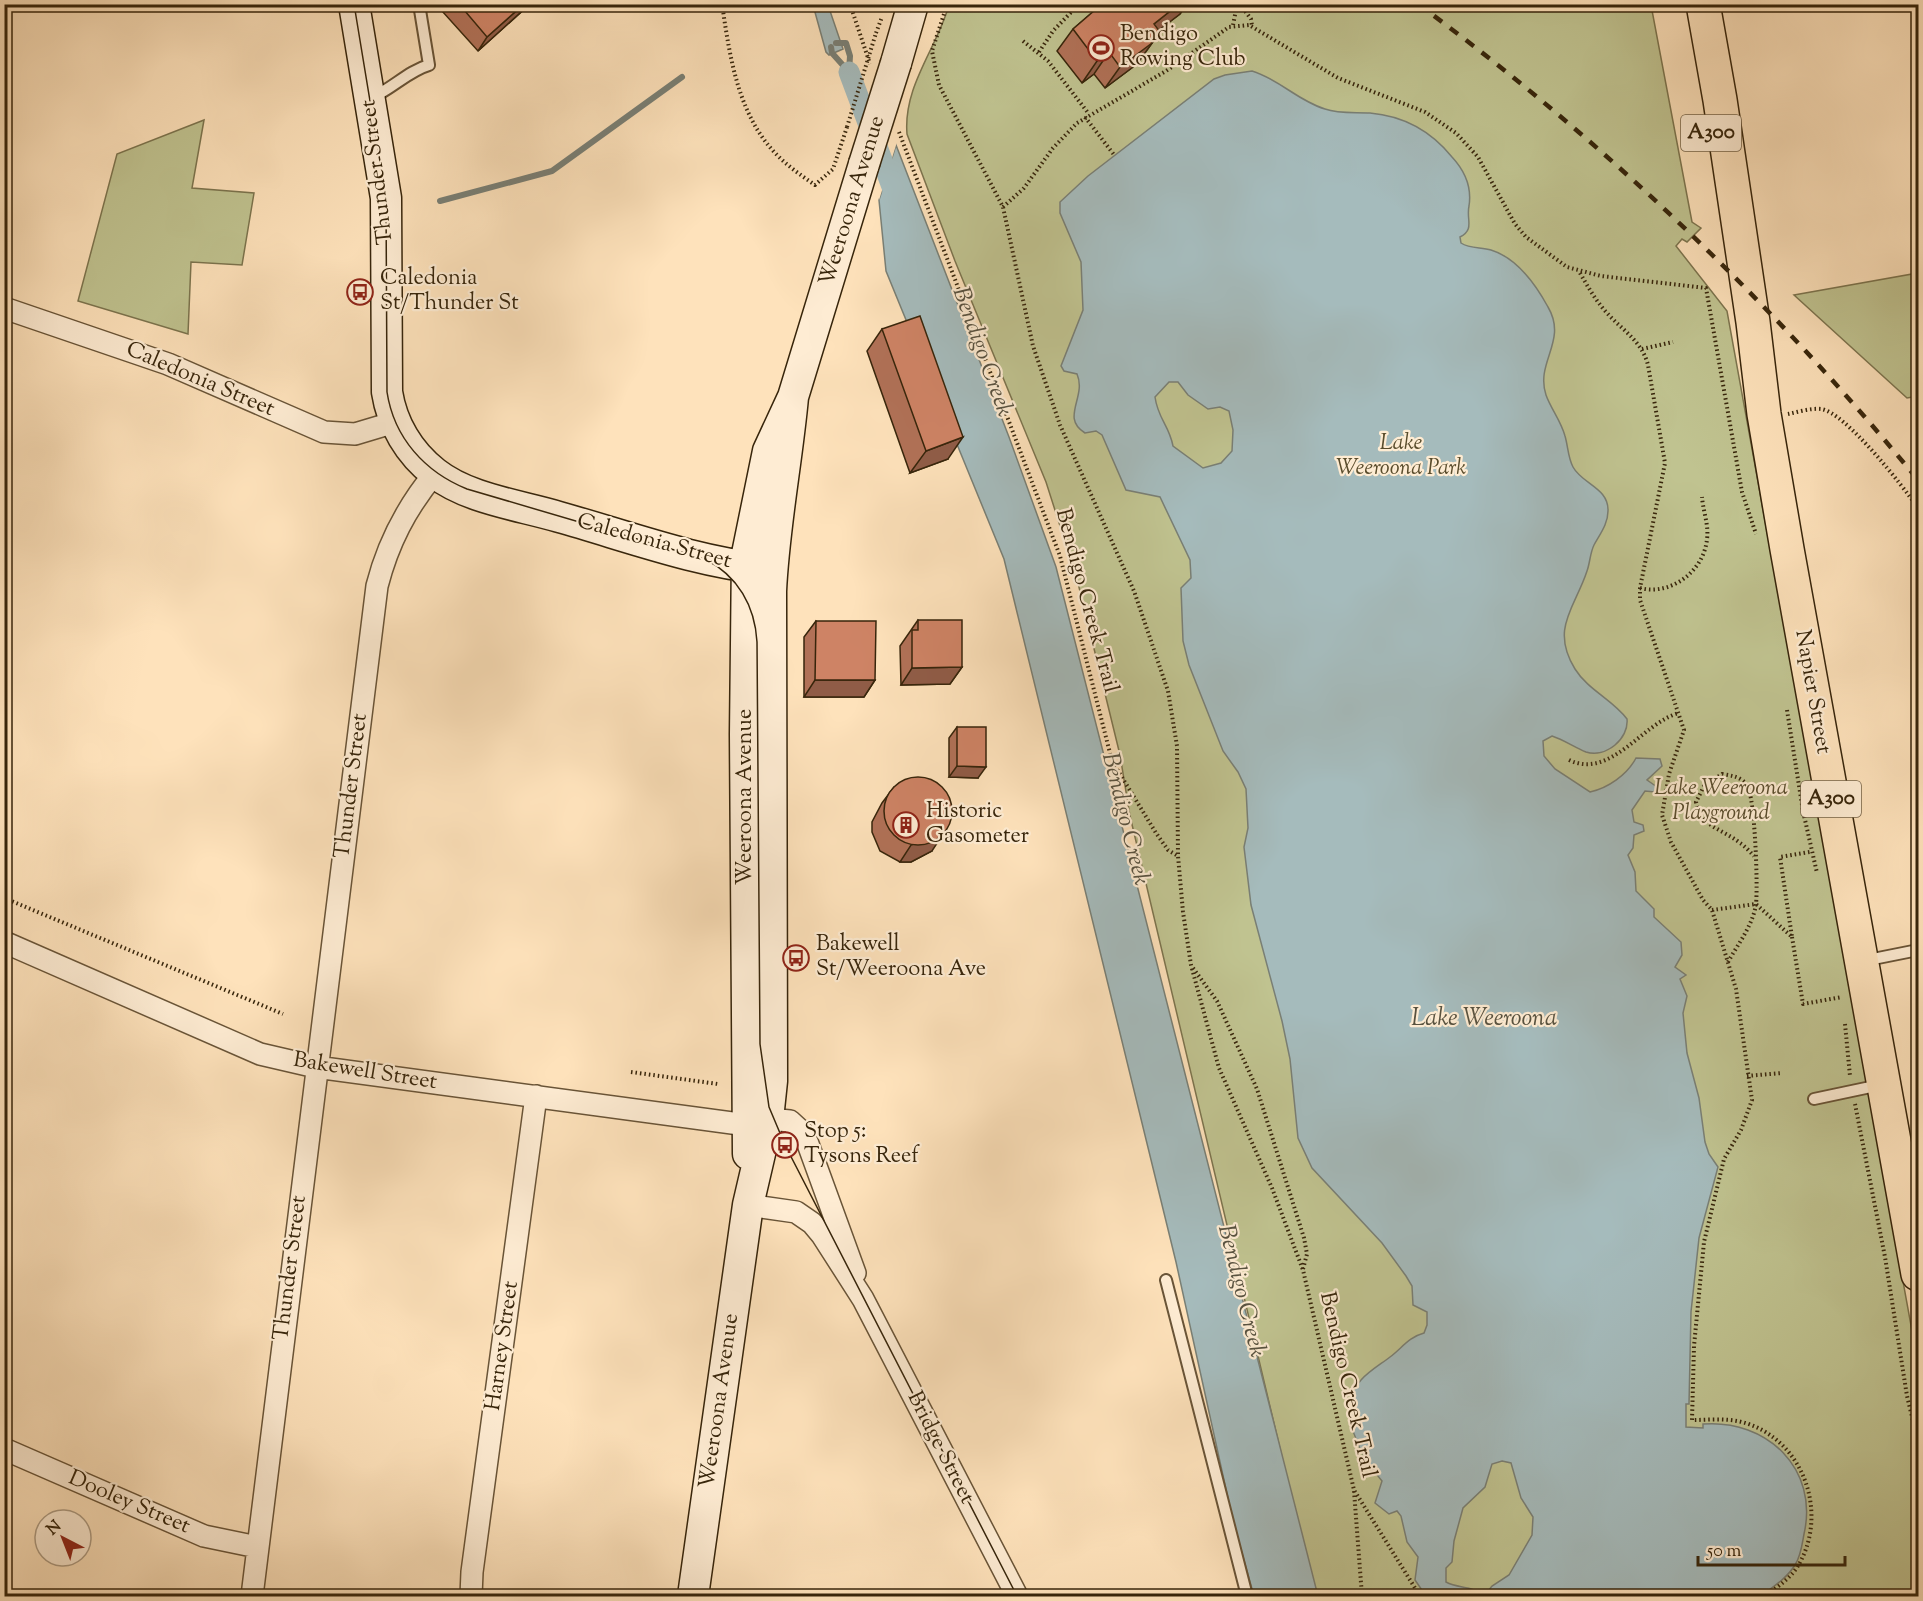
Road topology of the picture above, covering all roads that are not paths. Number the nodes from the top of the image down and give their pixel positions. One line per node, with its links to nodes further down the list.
1 (354, 4): 6 (main road, Thunder Street)
2 (419, 4): 6 (lane)
3 (913, 4): 10 (main road, Weeroona Avenue, bridge)
4 (1686, 4): 5 (highway, Napier Street / A300)
5 (1701, 25): 13 (highway, Napier Street / A300)
6 (370, 98): 8 (main road, Thunder Street)
7 (4, 308): 8 (street, Caledonia Street)
8 (395, 422): 9 (main road, Thunder Street)
9 (435, 473): 10 (main road, Caledonia Street); 14 (street, Thunder Street)
10 (759, 568): 18 (main road, Weeroona Avenue)
11 (4, 942): 14 (street, Bakewell Street)
12 (1918, 950): 13 (lane)
13 (1869, 959): 15 (highway, Napier Street / A300); 19 (highway, Napier Street / A300)
14 (316, 1067): 16 (street, Bakewell Street); 25 (street, Thunder Street)
15 (1868, 1088): 17 (lane); 19 (highway, Napier Street / A300)
16 (536, 1096): 18 (street, Bakewell Street); 27 (street, Harney Street)
17 (1814, 1099)
18 (758, 1122): 20 (main road, Weeroona Avenue); 23 (street, Bridge Street)
19 (1910, 1174): 21 (highway, Napier Street / A300)
20 (748, 1205): 23 (street, Bridge Street); 28 (main road, Weeroona Avenue)
21 (1918, 1274)
22 (1166, 1280): 30 (lane)
23 (863, 1299): 29 (street, Bridge Street)
24 (4, 1449): 25 (street, Dooley Street)
25 (257, 1547): 26 (street, Thunder Street)
26 (252, 1596)
27 (471, 1596)
28 (693, 1596)
29 (1017, 1596)
30 (1247, 1596)

